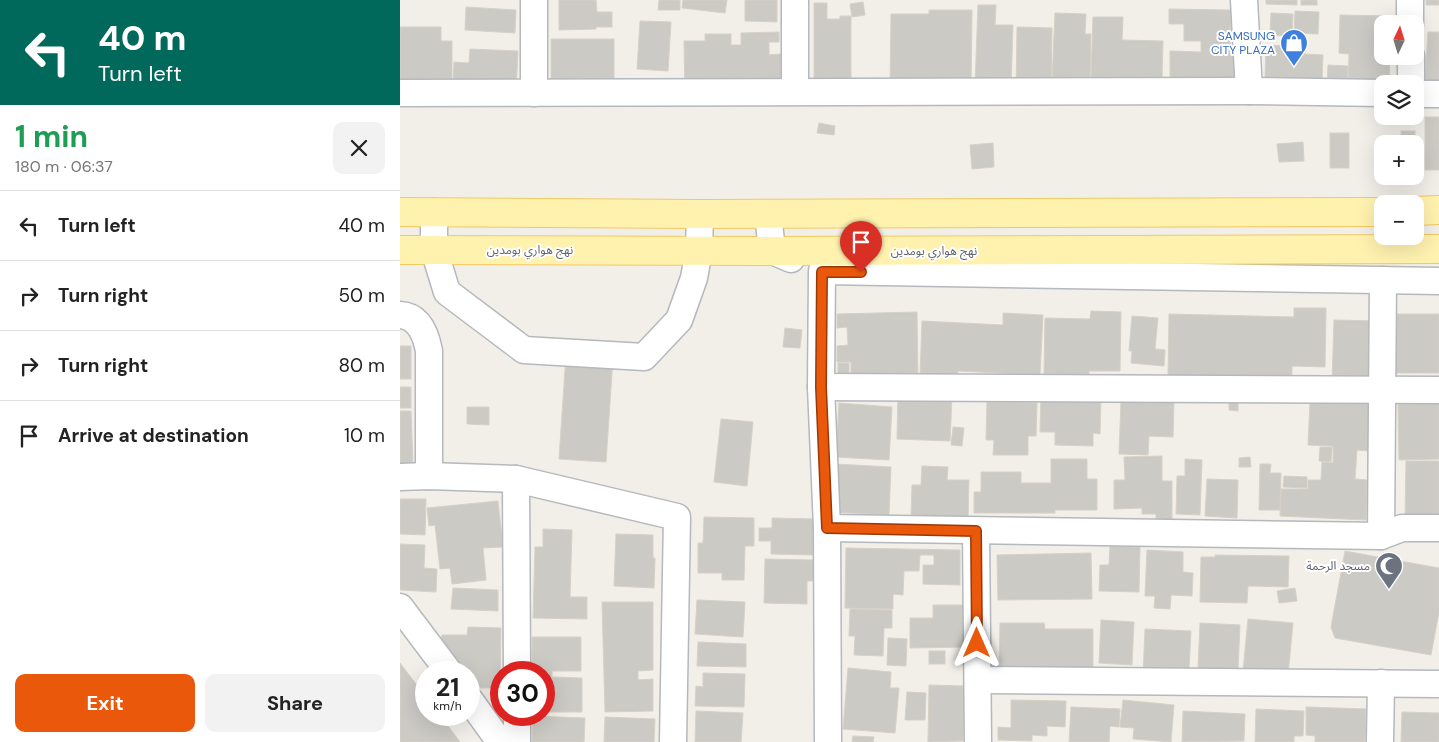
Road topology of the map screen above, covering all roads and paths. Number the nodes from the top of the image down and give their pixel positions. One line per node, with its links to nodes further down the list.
1 (534, 0): 9 (street)
2 (795, 0): 7 (street)
3 (1244, 0): 6 (street)
4 (1410, 0): 5 (street)
5 (1410, 15)
6 (1249, 91): 7 (street); 10 (street)
7 (795, 92): 9 (street)
8 (400, 93): 9 (street)
9 (534, 93)
10 (1374, 93)
11 (1424, 94): 12 (street)
12 (1439, 94)
13 (1439, 210): 14 (main road)
14 (1424, 211)
15 (400, 212): 16 (main road)
16 (434, 212): 18 (main road); 22 (street)
17 (1374, 212): 19 (main road)
18 (700, 214): 19 (main road); 23 (street)
19 (768, 214): 24 (street)
20 (1439, 249): 24 (main road, نهج هواري بومدين)
21 (400, 250): 22 (main road, نهج هواري بومدين)
22 (434, 250): 23 (main road, نهج هواري بومدين); 23 (street)
23 (699, 250): 24 (main road, نهج هواري بومدين)
24 (772, 251): 25 (street)
25 (822, 272): 26 (street); 29 (street)
26 (1383, 280): 27 (street); 30 (street)
27 (1439, 281)
28 (400, 315): 32 (street)
29 (821, 387): 30 (street); 35 (street)
30 (1383, 390): 31 (street); 38 (street)
31 (1439, 390)
32 (429, 476): 33 (street); 34 (street)
33 (400, 477)
34 (516, 479): 41 (street); 48 (street)
35 (827, 528): 37 (street); 49 (street)
36 (1439, 528): 38 (street)
37 (976, 531): 38 (street); 42 (street)
38 (1381, 536)
39 (400, 607): 40 (street)
40 (441, 661)
41 (517, 661)
42 (978, 680): 43 (street); 50 (street)
43 (1381, 683): 44 (street); 51 (street)
44 (1439, 684)
45 (480, 714): 47 (street)
46 (510, 726): 47 (street)
47 (500, 740)
48 (674, 742)
49 (828, 742)
50 (978, 742)
51 (1380, 742)

